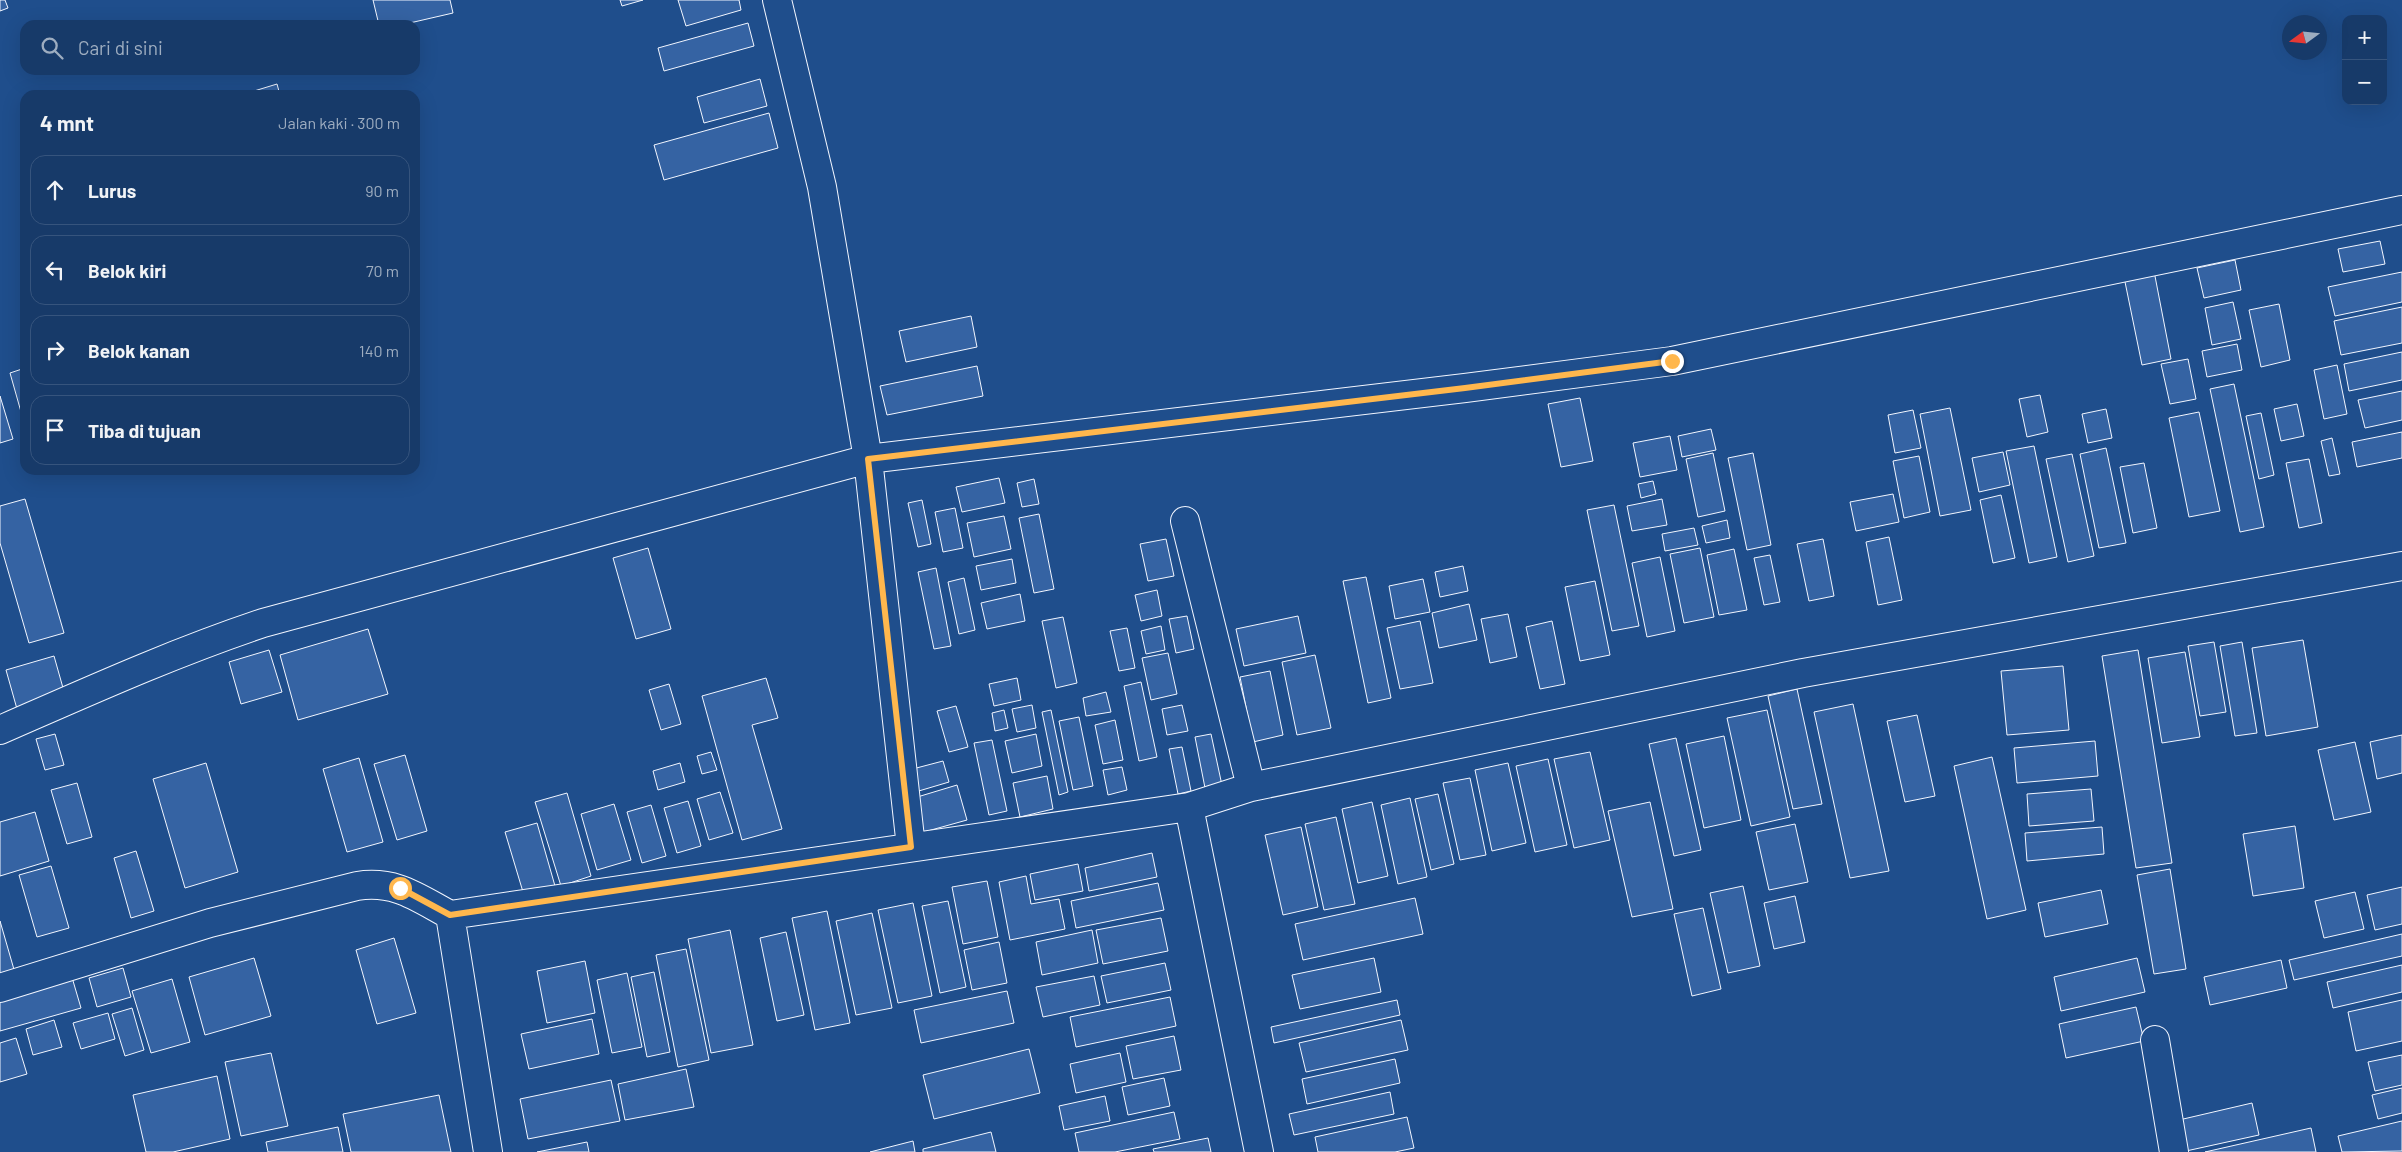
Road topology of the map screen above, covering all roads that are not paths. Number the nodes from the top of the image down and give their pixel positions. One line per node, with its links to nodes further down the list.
1 (777, 0): 3 (street)
2 (2402, 210): 3 (street)
3 (868, 459): 6 (street); 9 (street)
4 (1185, 521): 7 (street)
5 (2402, 566): 7 (street)
6 (0, 730)
7 (1251, 787): 8 (street)
8 (1189, 807): 9 (street); 14 (street)
9 (911, 847): 10 (street)
10 (450, 915): 11 (street); 13 (street)
11 (0, 988)
12 (2155, 1040): 15 (street)
13 (488, 1152)
14 (1259, 1152)
15 (2174, 1152)

